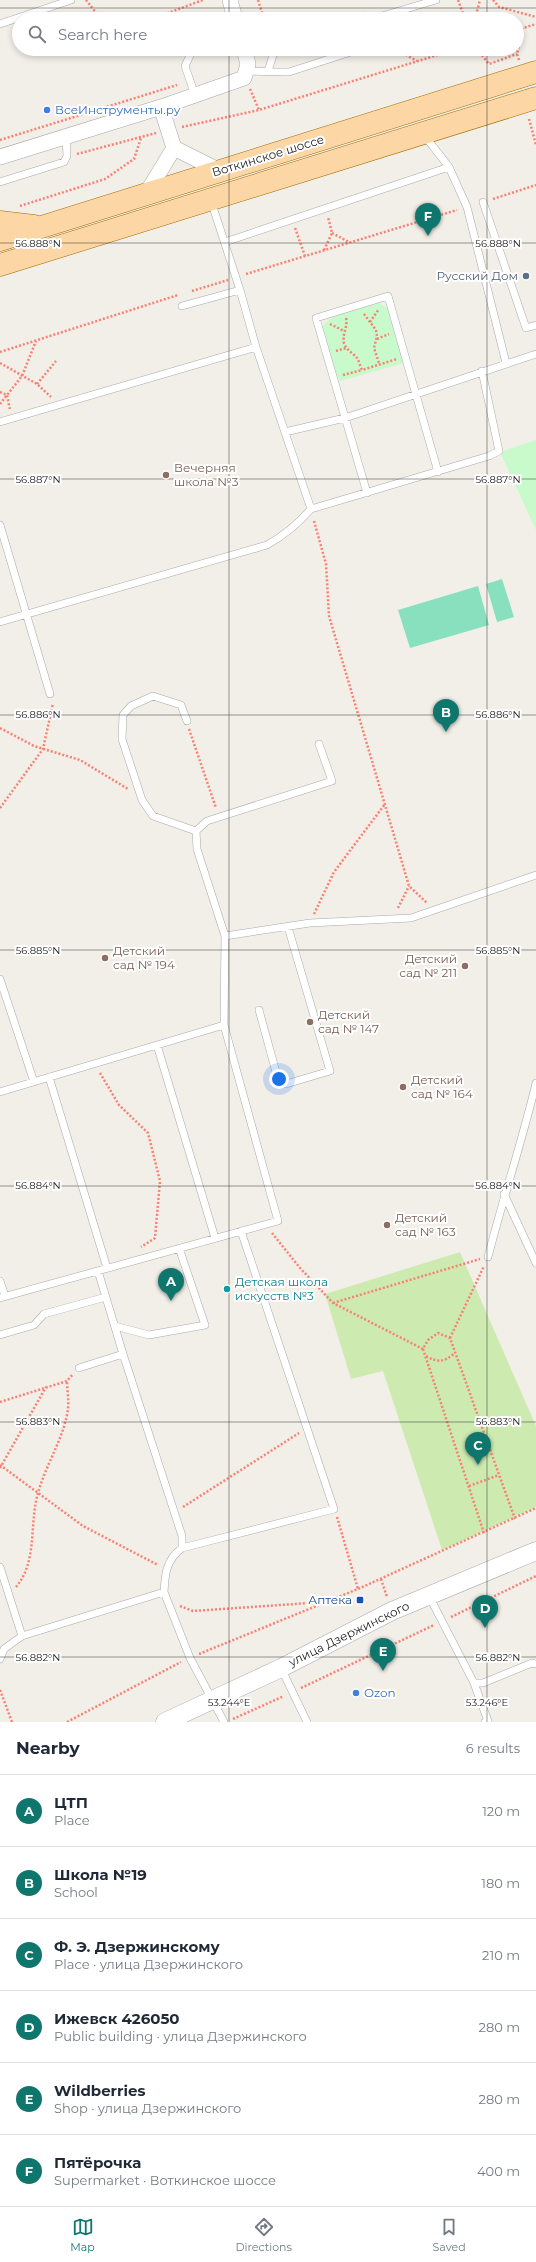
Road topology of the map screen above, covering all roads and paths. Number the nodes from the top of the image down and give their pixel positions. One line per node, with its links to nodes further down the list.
1 (70, 0): 10 (lane)
2 (86, 0): 11 (path)
3 (203, 0): 12 (path)
4 (230, 0): 13 (street)
5 (258, 0): 14 (path)
6 (436, 0): 15 (lane)
7 (458, 0): 16 (path)
8 (480, 0): 17 (path)
9 (493, 0): 18 (path)
10 (35, 12)
11 (95, 12)
12 (171, 12)
13 (232, 12)
14 (262, 12)
15 (396, 12)
16 (462, 12)
17 (477, 12)
18 (518, 12)
19 (524, 14): 20 (path)
20 (536, 17)
21 (12, 20): 22 (lane)
22 (0, 24)
23 (536, 24): 24 (path)
24 (524, 28)
25 (190, 56): 37 (lane)
26 (246, 56): 36 (street)
27 (273, 56): 34 (lane)
28 (338, 56): 34 (lane)
29 (408, 56): 33 (path)
30 (433, 56): 33 (path)
31 (483, 56): 32 (path)
32 (511, 56)
33 (417, 61): 36 (path)
34 (268, 71): 36 (lane)
35 (536, 72): 48 (main road, Воткинское шоссе)
36 (245, 74): 38 (street)
37 (190, 80): 38 (lane); 44 (path)
38 (195, 95): 40 (street)
39 (536, 98): 41 (main road, Воткинское шоссе)
40 (161, 107): 42 (street); 45 (street)
41 (423, 133): 47 (lane); 52 (main road, Воткинское шоссе)
42 (66, 137): 46 (street); 49 (lane)
43 (141, 137): 56 (path)
44 (0, 140)
45 (174, 148): 48 (street); 51 (street)
46 (0, 158)
47 (449, 167): 54 (lane); 55 (lane)
48 (220, 171): 51 (main road, Воткинское шоссе)
49 (0, 182)
50 (536, 185): 53 (path)
51 (146, 194): 58 (main road, Воткинское шоссе)
52 (210, 199): 61 (lane); 65 (main road, Воткинское шоссе)
53 (483, 202): 73 (lane)
54 (467, 207): 62 (path); 82 (lane)
55 (325, 208): 57 (lane); 59 (path)
56 (6, 215): 58 (main road)
57 (292, 220): 61 (lane); 64 (path)
58 (41, 227): 60 (main road, Воткинское шоссе)
59 (332, 233): 62 (path); 63 (path)
60 (0, 240)
61 (225, 242): 67 (lane)
62 (350, 242): 63 (path)
63 (324, 250): 64 (path)
64 (305, 256): 67 (path)
65 (22, 258): 66 (main road, Воткинское шоссе); 68 (main road)
66 (0, 265)
67 (237, 277): 69 (lane); 74 (path)
68 (0, 283)
69 (240, 290): 71 (lane); 75 (lane)
70 (360, 304): 72 (lane); 78 (lane); 81 (path)
71 (182, 306)
72 (343, 308): 83 (path); 86 (lane)
73 (536, 325)
74 (36, 341): 76 (path); 85 (path)
75 (256, 347): 92 (lane); 95 (lane)
76 (0, 352)
77 (536, 354): 82 (lane)
78 (406, 356): 81 (path); 89 (lane)
79 (56, 361): 87 (path)
80 (0, 362): 85 (path)
81 (379, 363): 83 (path)
82 (506, 363): 84 (lane)
83 (362, 370): 86 (path)
84 (482, 371): 89 (lane); 96 (lane)
85 (22, 376): 87 (path); 90 (path)
86 (333, 378): 93 (lane)
87 (37, 384): 92 (path)
88 (0, 392): 90 (path)
89 (416, 393): 93 (lane); 96 (lane)
90 (7, 395): 91 (path)
91 (0, 404)
92 (58, 405): 94 (lane)
93 (344, 418): 95 (lane); 97 (lane)
94 (0, 422)
95 (285, 432): 98 (lane)
96 (438, 472): 97 (lane)
97 (367, 492): 98 (lane)
98 (311, 509): 100 (lane); 108 (path)
99 (0, 525): 100 (lane)
100 (25, 614): 101 (lane); 102 (lane)
101 (0, 622)
102 (50, 694): 106 (path)
103 (187, 721): 107 (lane); 110 (path)
104 (0, 728): 106 (path)
105 (319, 744): 110 (lane)
106 (43, 749): 107 (path); 109 (path)
107 (140, 796): 111 (lane)
108 (385, 804): 113 (path); 116 (path)
109 (0, 808)
110 (219, 818): 111 (lane)
111 (196, 831): 118 (lane)
112 (536, 875): 114 (lane)
113 (409, 886): 114 (path); 115 (path)
114 (434, 910): 115 (lane)
115 (392, 920): 116 (lane)
116 (310, 923): 117 (lane)
117 (288, 927): 118 (lane); 120 (lane)
118 (225, 936): 121 (lane)
119 (0, 980): 125 (lane)
120 (259, 1010)
121 (224, 1025): 122 (lane); 129 (lane)
122 (157, 1045): 123 (lane); 131 (lane)
123 (95, 1064): 124 (lane); 135 (path)
124 (49, 1077): 125 (lane); 136 (lane)
125 (34, 1082): 127 (lane)
126 (536, 1083): 128 (lane)
127 (0, 1092)
128 (504, 1194): 133 (lane); 134 (lane)
129 (265, 1225): 130 (lane); 141 (path)
130 (241, 1231): 131 (lane); 153 (lane)
131 (215, 1238): 132 (lane)
132 (179, 1248): 135 (lane); 142 (lane)
133 (488, 1257): 141 (path); 144 (path)
134 (536, 1263)
135 (116, 1265): 136 (lane)
136 (107, 1268): 137 (lane)
137 (98, 1271): 139 (lane); 140 (lane)
138 (0, 1281): 139 (lane)
139 (2, 1297)
140 (106, 1297): 142 (lane); 143 (lane)
141 (333, 1303): 145 (path)
142 (114, 1326): 147 (lane)
143 (0, 1335)
144 (450, 1338): 145 (path); 146 (path)
145 (423, 1349): 148 (path)
146 (455, 1353): 148 (path); 155 (path)
147 (123, 1354): 149 (lane); 160 (lane)
148 (425, 1356): 156 (path)
149 (79, 1368): 150 (path)
150 (67, 1381): 151 (path); 157 (path)
151 (46, 1387): 152 (path); 154 (path)
152 (0, 1402)
153 (308, 1428): 159 (lane); 160 (path)
154 (1, 1467): 157 (path)
155 (499, 1475): 156 (path); 161 (path)
156 (469, 1486): 162 (path)
157 (38, 1493): 166 (path); 170 (path)
158 (536, 1508): 161 (path)
159 (334, 1509): 163 (lane); 168 (path)
160 (174, 1513): 163 (lane)
161 (515, 1519): 162 (path)
162 (484, 1533): 168 (path)
163 (182, 1548): 166 (lane)
164 (536, 1552): 171 (street, улица Дзержинского)
165 (0, 1567): 170 (lane)
166 (166, 1568): 169 (lane)
167 (536, 1576): 174 (path)
168 (358, 1589): 172 (path)
169 (164, 1592): 173 (lane); 175 (lane)
170 (9, 1595): 175 (lane)
171 (429, 1596): 174 (lane); 179 (street, улица Дзержинского)
172 (327, 1601): 173 (path); 176 (path)
173 (166, 1602): 176 (lane)
174 (441, 1621): 180 (lane); 182 (path)
175 (22, 1636): 177 (lane)
176 (190, 1658): 183 (lane); 185 (path)
177 (0, 1659)
178 (535, 1663): 180 (lane)
179 (281, 1668): 182 (lane); 183 (street, улица Дзержинского)
180 (474, 1683): 189 (lane)
181 (0, 1690): 184 (path)
182 (292, 1692): 187 (path); 188 (lane)
183 (212, 1701): 186 (street, улица Дзержинского); 187 (lane)
184 (12, 1722)
185 (67, 1722)
186 (165, 1722)
187 (225, 1722)
188 (307, 1722)
189 (485, 1722)

